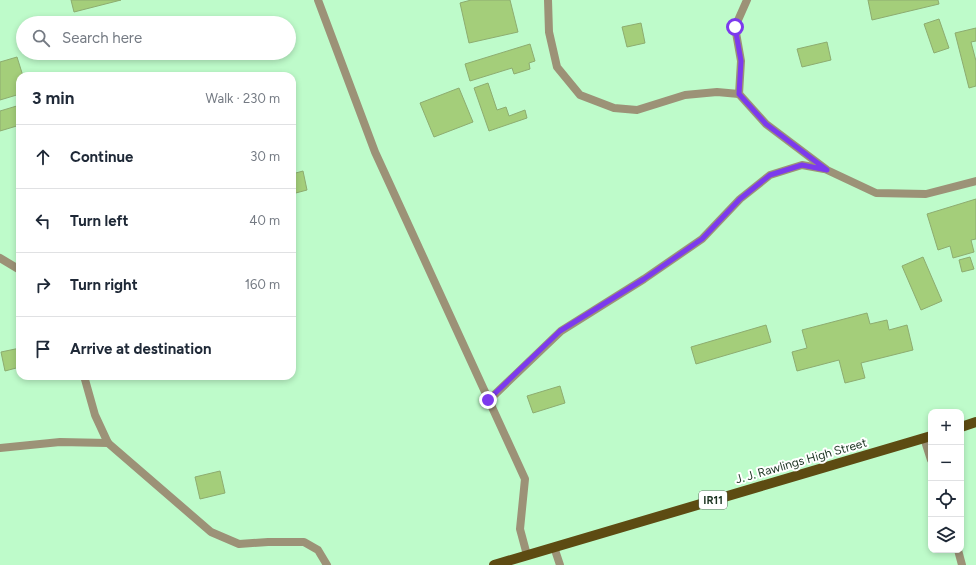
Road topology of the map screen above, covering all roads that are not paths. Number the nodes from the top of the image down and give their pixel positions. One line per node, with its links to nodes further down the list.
1 (318, 0): 10 (street)
2 (548, 0): 4 (street)
3 (747, 0): 4 (street)
4 (739, 94): 5 (street)
5 (827, 170): 6 (street); 10 (street)
6 (976, 181)
7 (0, 258): 8 (street)
8 (16, 268)
9 (85, 380): 14 (street)
10 (488, 400): 18 (street)
11 (976, 422): 12 (main road)
12 (964, 426)
13 (928, 437): 16 (main road, J. J. Rawlings High Street / IR11)
14 (108, 443): 15 (street); 19 (street)
15 (0, 448)
16 (554, 547): 18 (main road, J. J. Rawlings High Street / IR11); 21 (street)
17 (959, 553): 22 (street)
18 (527, 555): 20 (main road, J. J. Rawlings High Street / IR11)
19 (327, 565)
20 (494, 565)
21 (560, 565)
22 (962, 565)

